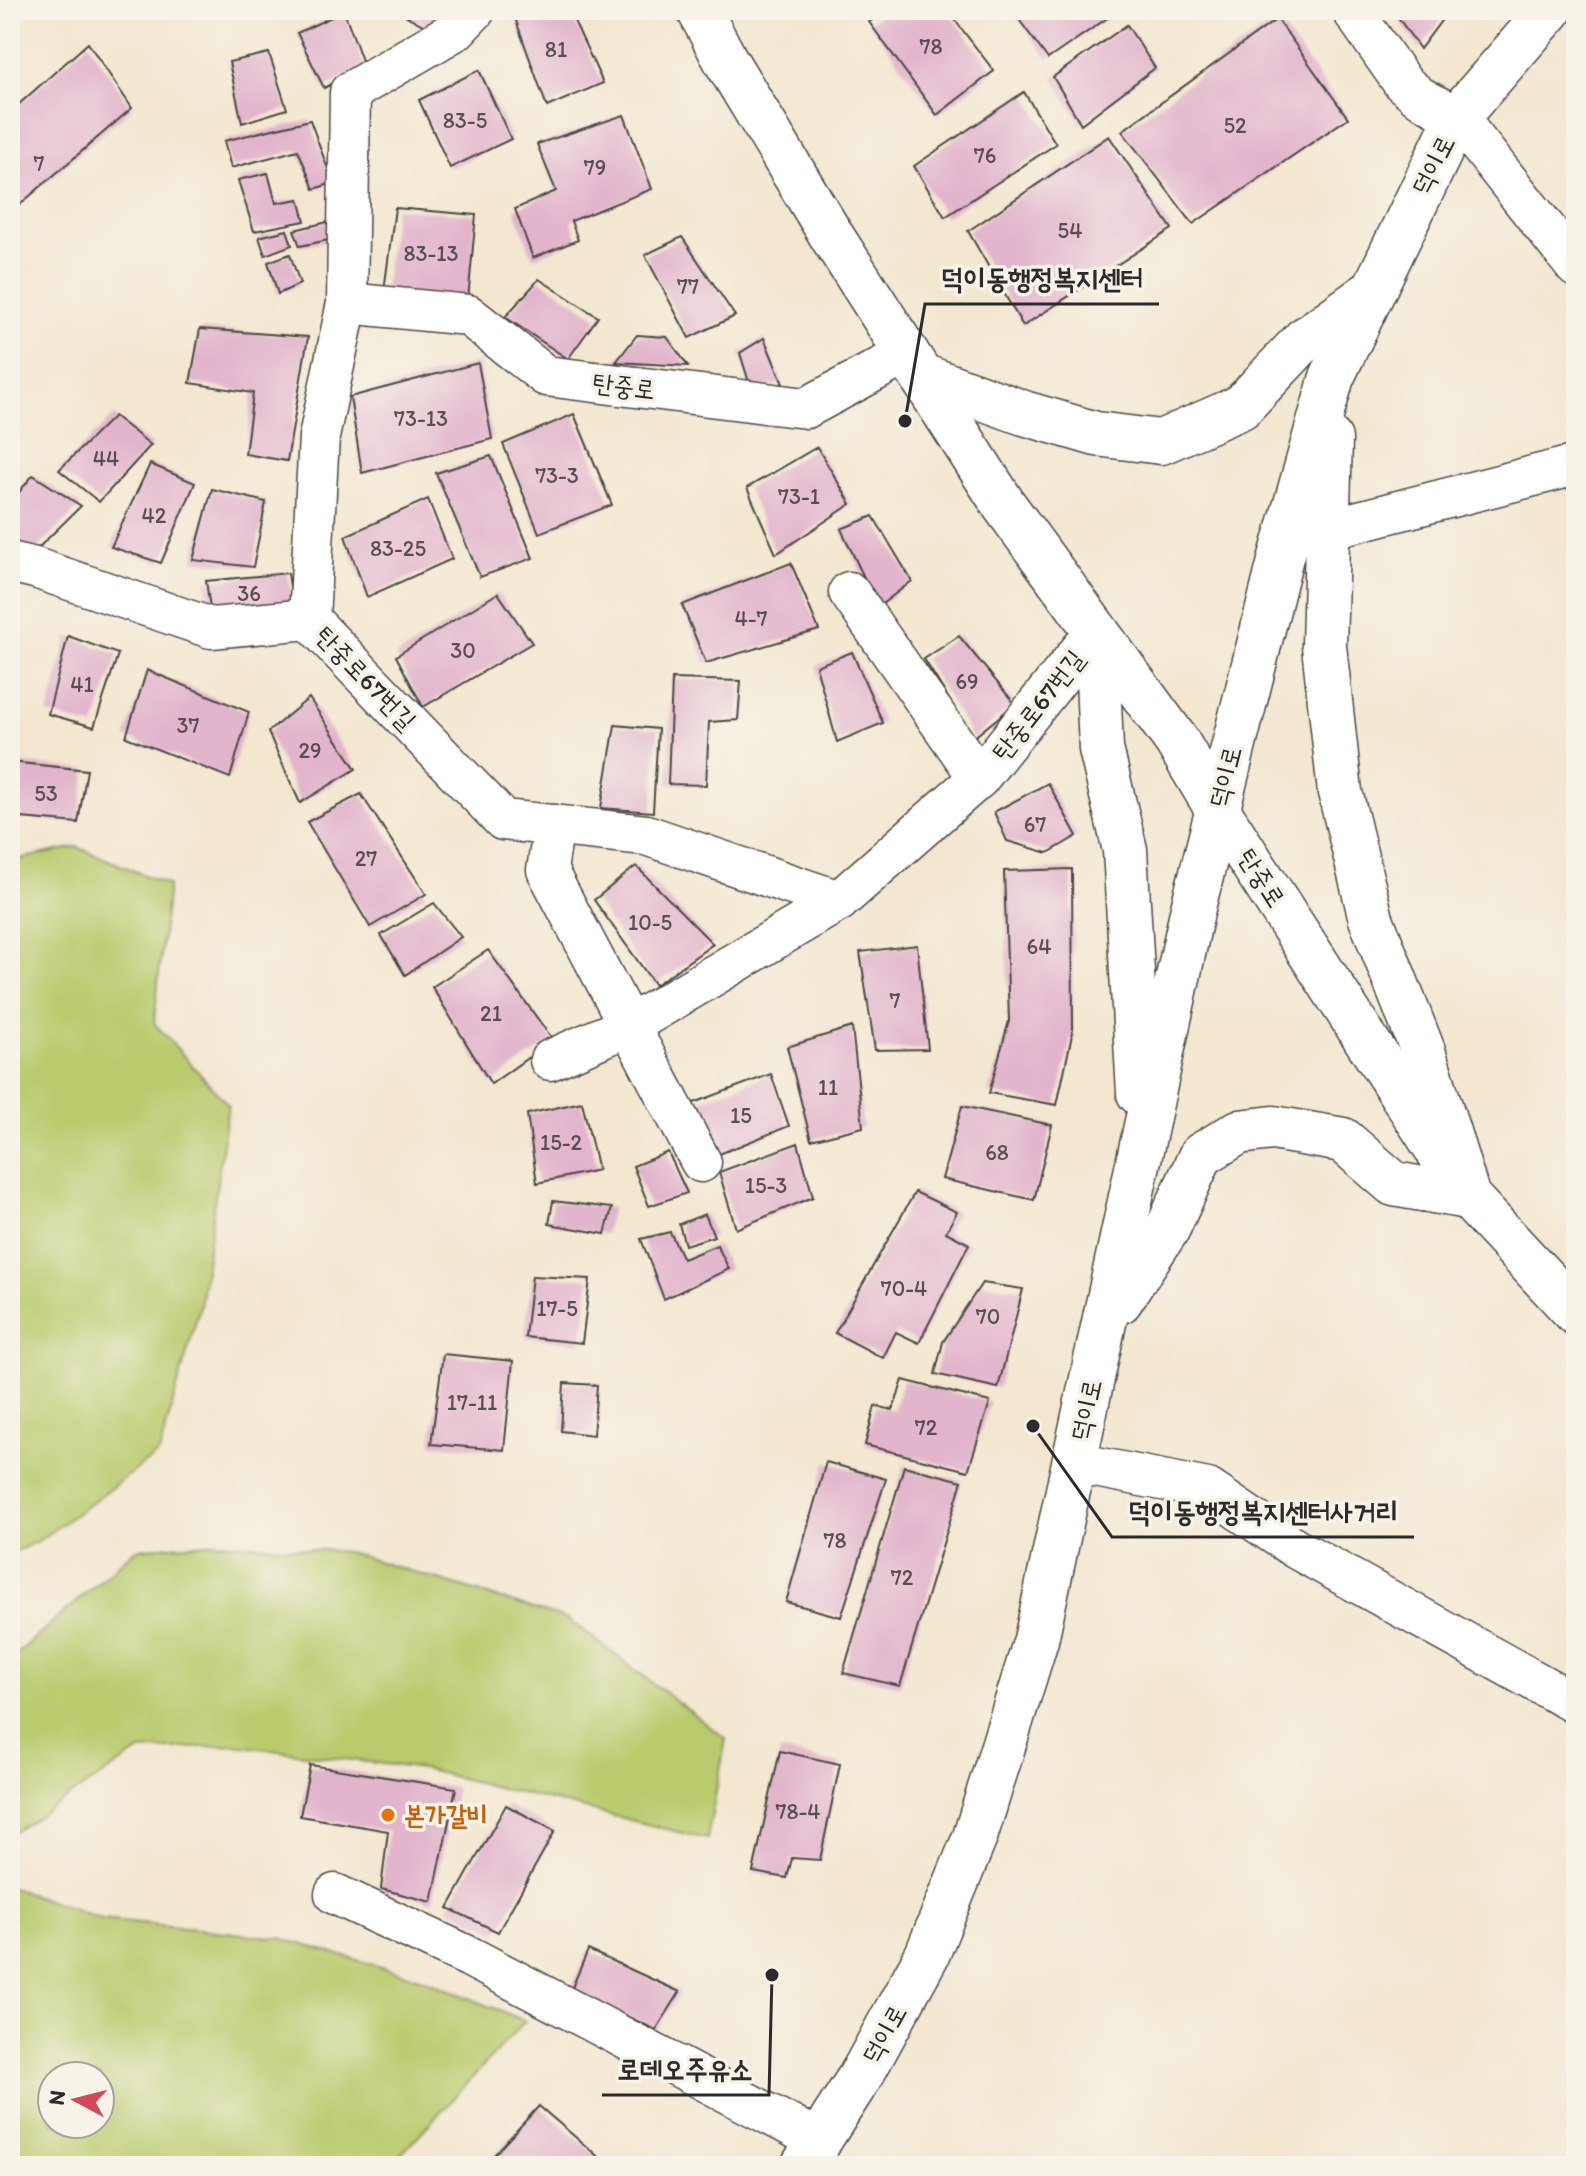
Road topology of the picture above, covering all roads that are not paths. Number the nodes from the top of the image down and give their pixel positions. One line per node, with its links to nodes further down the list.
1 (475, 10): 8 (street)
2 (699, 10): 9 (main road, 탄중로)
3 (1352, 10): 5 (street, 덕이로)
4 (1550, 10): 5 (main road, 덕이로)
5 (1457, 117): 6 (street); 7 (main road, 덕이로)
6 (1576, 267)
7 (1372, 292): 9 (main road); 10 (main road, 덕이로)
8 (347, 303): 9 (street, 탄중로); 15 (street)
9 (915, 365): 16 (main road, 탄중로)
10 (1332, 377): 12 (main road); 18 (main road, 덕이로)
11 (1576, 465): 12 (street)
12 (1328, 529): 25 (main road)
13 (10, 562): 15 (street, 탄중로67번길)
14 (849, 592): 17 (street, 탄중로67번길)
15 (309, 619): 19 (street, 탄중로67번길)
16 (1096, 631): 17 (street, 탄중로67번길); 18 (main road, 탄중로); 23 (main road)
17 (979, 778): 20 (street, 탄중로67번길)
18 (1217, 809): 23 (main road, 덕이로); 25 (main road, 탄중로)
19 (554, 825): 20 (street, 탄중로67번길); 21 (street)
20 (839, 901): 21 (street, 탄중로67번길)
21 (630, 1025): 22 (street, 탄중로67번길); 24 (street)
22 (550, 1060)
23 (1142, 1154): 27 (main road, 덕이로)
24 (701, 1162)
25 (1468, 1197): 26 (main road, 탄중로); 27 (main road)
26 (1576, 1313)
27 (1105, 1324): 28 (main road, 덕이로)
28 (1075, 1463): 29 (street, 덕이로); 31 (main road, 덕이로)
29 (1576, 1704)
30 (335, 1894): 31 (street, 덕이로)
31 (812, 2154)

